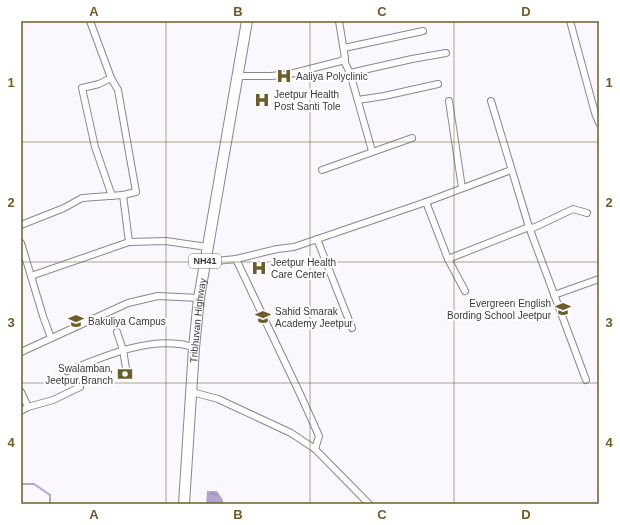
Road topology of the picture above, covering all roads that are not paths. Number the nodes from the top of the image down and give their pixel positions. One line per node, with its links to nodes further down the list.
1 (90, 21): 11 (street)
2 (247, 21): 10 (highway, Tribhuvan Highway / NH41)
3 (339, 21): 6 (street)
4 (570, 21): 16 (street)
5 (423, 31): 6 (street)
6 (344, 48): 8 (street)
7 (446, 53): 9 (street)
8 (345, 58): 9 (street); 10 (street)
9 (350, 73): 13 (street)
10 (238, 76): 31 (highway, Tribhuvan Highway / NH41)
11 (112, 78): 22 (street); 23 (street)
12 (438, 84): 13 (street)
13 (358, 100): 18 (street)
14 (449, 101): 21 (street)
15 (491, 101): 20 (street)
16 (599, 123)
17 (412, 138): 18 (street)
18 (372, 151): 19 (street)
19 (322, 170)
20 (511, 170): 21 (street); 27 (street)
21 (462, 188): 24 (street)
22 (124, 195): 23 (street); 29 (street)
23 (112, 196): 26 (street)
24 (426, 202): 28 (street); 33 (street)
25 (587, 213): 27 (street)
26 (21, 225)
27 (529, 227): 33 (street); 38 (street)
28 (317, 239): 32 (street); 40 (street)
29 (129, 242): 31 (street); 35 (street)
30 (21, 243): 35 (street)
31 (207, 247): 34 (highway, Tribhuvan Highway / NH41)
32 (236, 259): 34 (street); 54 (street)
33 (448, 260): 37 (street)
34 (204, 262): 39 (highway, Tribhuvan Highway / NH41)
35 (31, 276): 42 (street)
36 (599, 279): 38 (street)
37 (465, 291)
38 (554, 295): 48 (street)
39 (199, 298): 42 (street); 43 (highway, Tribhuvan Highway / NH41)
40 (352, 328)
41 (117, 332): 44 (street)
42 (51, 338): 45 (street)
43 (194, 348): 44 (street); 51 (highway, Tribhuvan Highway / NH41)
44 (123, 350): 46 (street); 47 (street)
45 (21, 352)
46 (126, 368)
47 (67, 371)
48 (586, 380)
49 (80, 386): 52 (street)
50 (21, 392): 52 (street)
51 (192, 392): 54 (street); 55 (highway, Tribhuvan Highway / NH41)
52 (28, 407): 53 (street)
53 (21, 410)
54 (315, 449): 56 (street)
55 (184, 504)
56 (369, 504)

